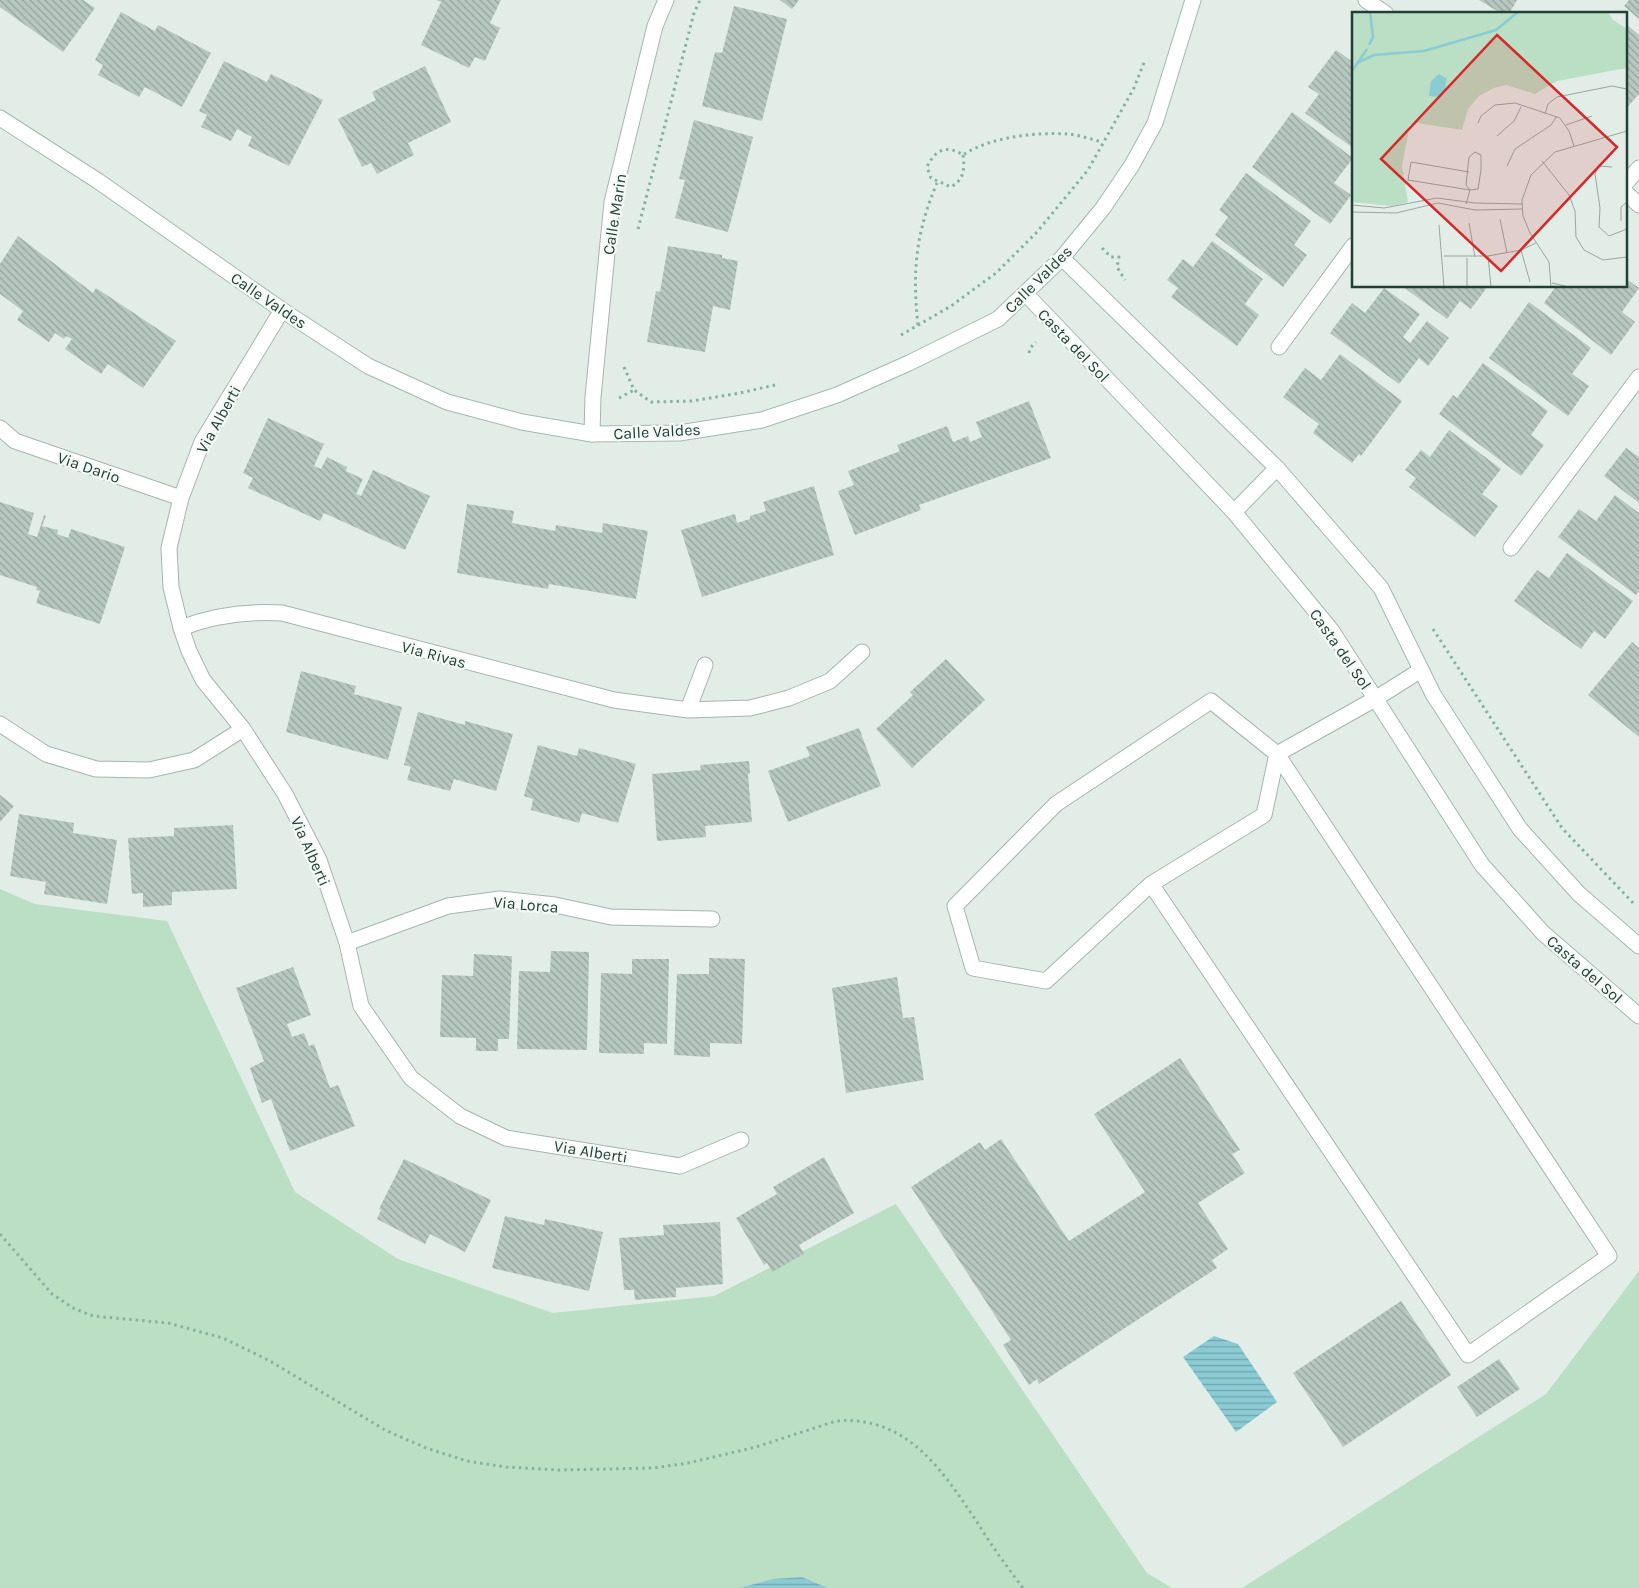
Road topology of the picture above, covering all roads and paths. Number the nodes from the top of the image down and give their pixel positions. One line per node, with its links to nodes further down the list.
1 (666, 0): 27 (street, Calle Marin)
2 (700, 0): 15 (path)
3 (1193, 0): 17 (street, Calle Valdes)
4 (1366, 0): 5 (street)
5 (1383, 12)
6 (1146, 55): 8 (path)
7 (0, 118): 19 (street, Calle Valdes)
8 (1102, 142): 9 (path); 20 (path)
9 (963, 155): 11 (path); 11 (path)
10 (1639, 168): 12 (street)
11 (937, 183): 20 (path)
12 (1626, 183)
13 (1626, 193): 14 (street)
14 (1639, 205)
15 (638, 235)
16 (1352, 247): 22 (street)
17 (1062, 258): 18 (street, Calle Valdes); 28 (street)
18 (1025, 293): 27 (street, Calle Valdes); 30 (street, Casta del Sol)
19 (282, 310): 27 (street, Calle Valdes); 29 (street, Via Alberti)
20 (918, 325): 21 (path)
21 (897, 338)
22 (1279, 348)
23 (625, 360): 25 (path)
24 (1639, 377): 31 (street)
25 (785, 383)
26 (0, 428): 29 (street, Via Dario)
27 (592, 434)
28 (1277, 468): 30 (street); 35 (street)
29 (181, 498): 32 (street, Via Alberti)
30 (1234, 512): 36 (street, Casta del Sol)
31 (1511, 548)
32 (181, 628): 37 (street, Via Rivas); 39 (street, Via Alberti)
33 (862, 652): 37 (street, Via Rivas)
34 (705, 665): 37 (street)
35 (1421, 670): 36 (street); 44 (street)
36 (1376, 699): 40 (street); 45 (street, Casta del Sol)
37 (688, 710)
38 (0, 724): 39 (street)
39 (243, 729): 43 (street, Via Alberti)
40 (1277, 754): 41 (street); 41 (street); 41 (street)
41 (1151, 884)
42 (712, 919): 43 (street, Via Lorca)
43 (346, 943): 46 (street, Via Alberti)
44 (1639, 946)
45 (1639, 1016)
46 (741, 1140)
47 (0, 1234): 48 (path)
48 (1023, 1588)

